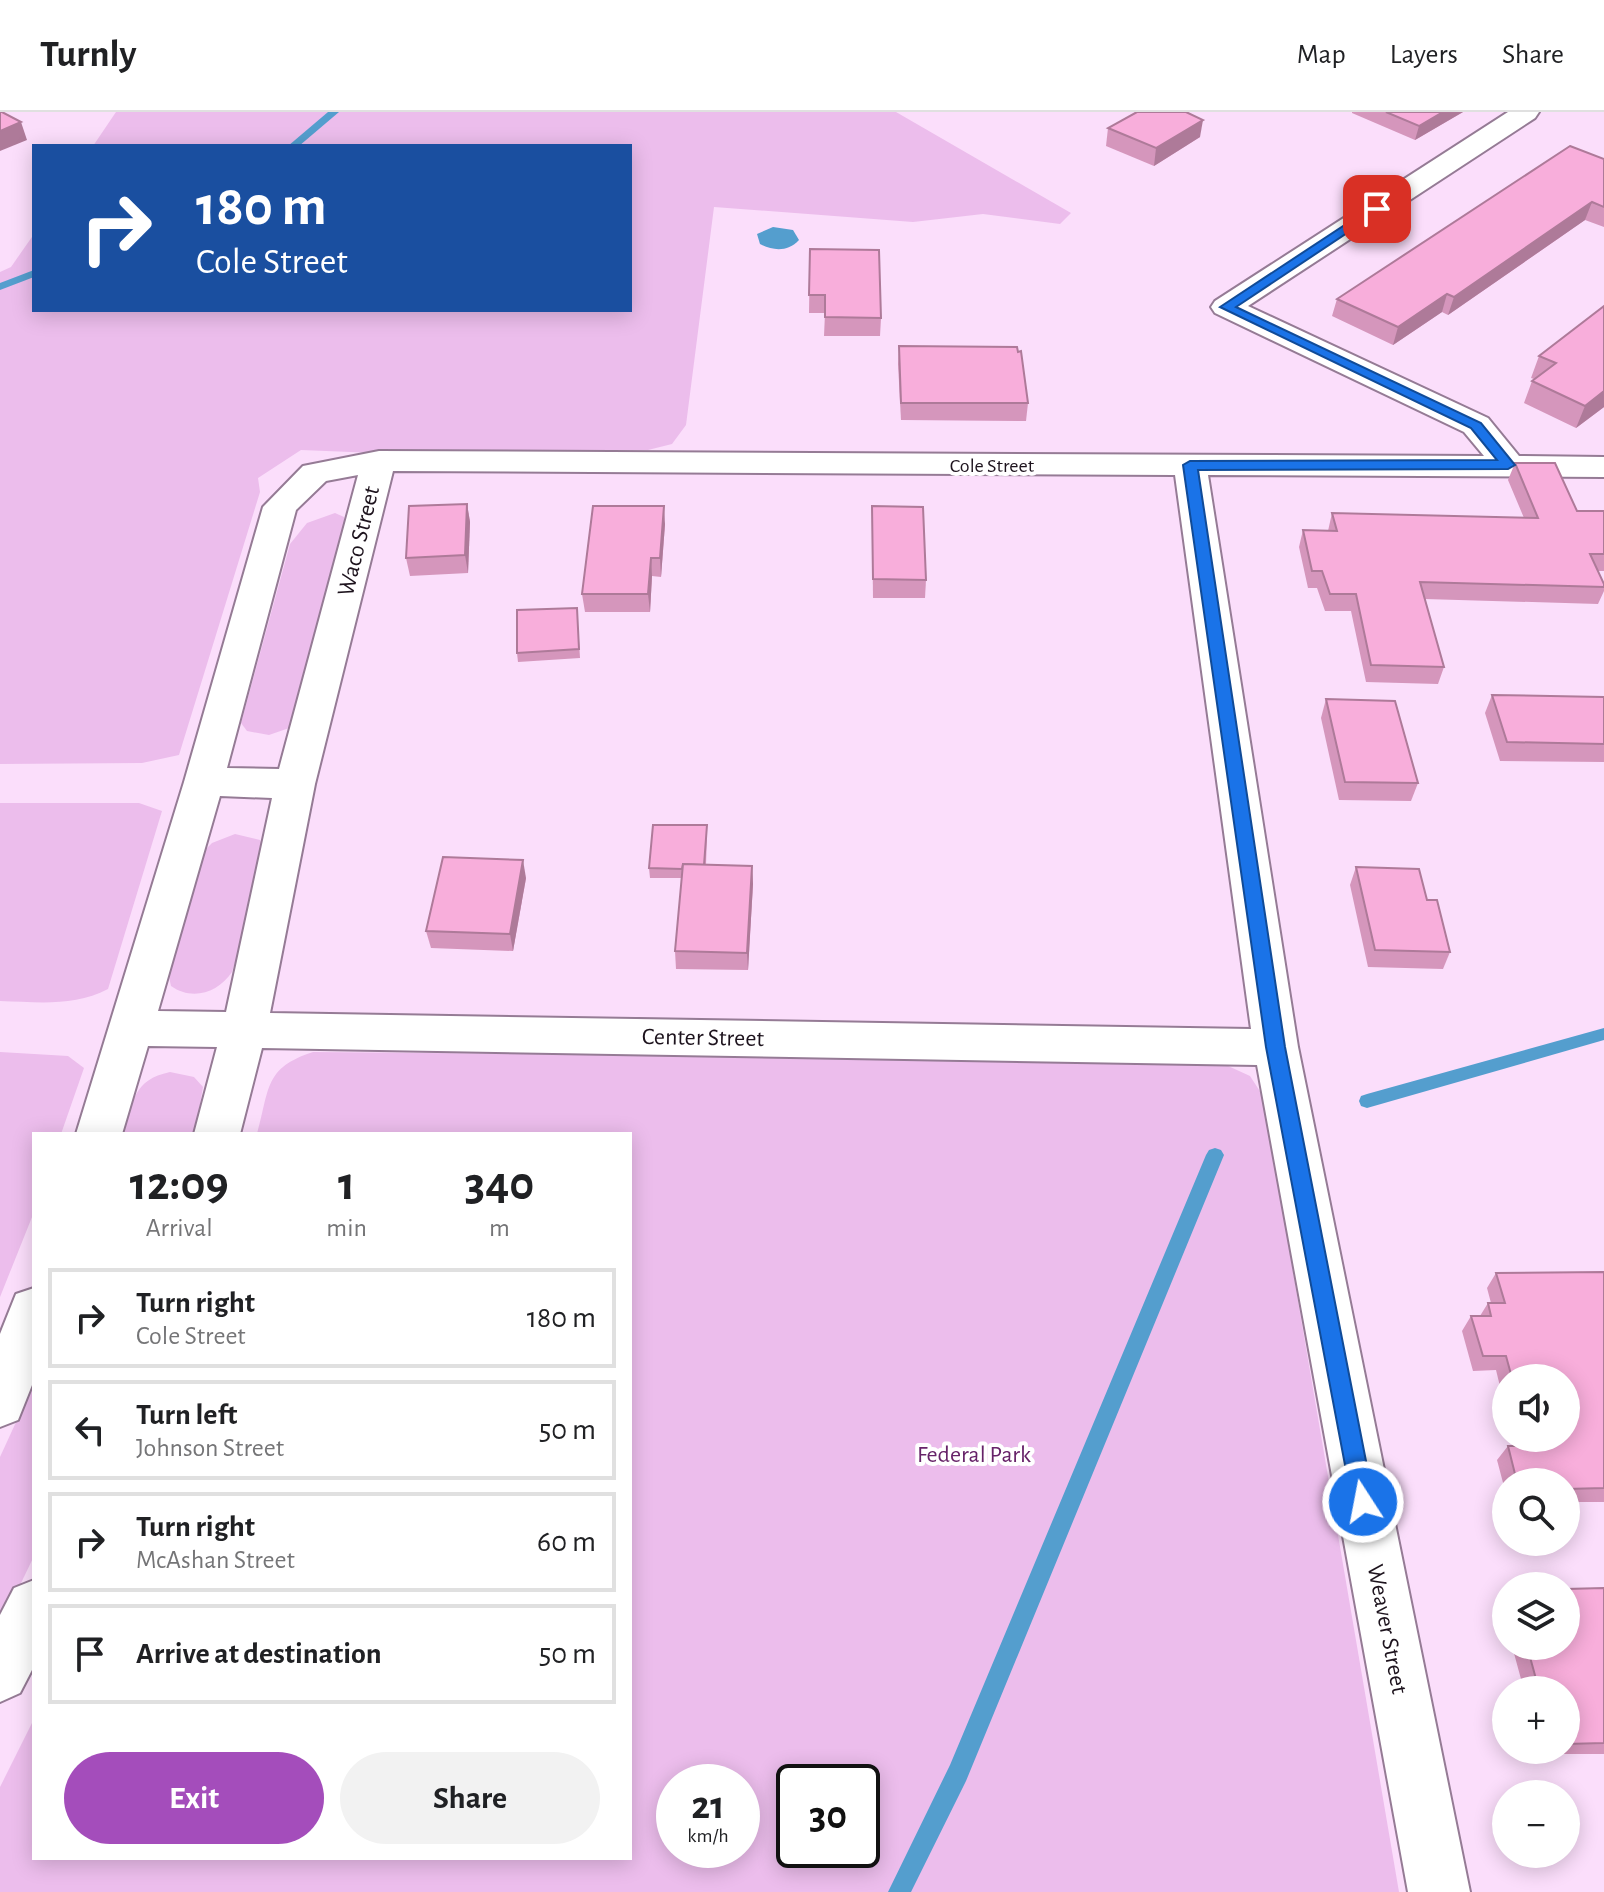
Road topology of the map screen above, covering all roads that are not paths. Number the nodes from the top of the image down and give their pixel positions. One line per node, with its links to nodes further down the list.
1 (1526, 112): 4 (street)
2 (379, 461): 3 (street, Cole Street); 6 (street, Waco Street); 7 (street, Waco Street)
3 (1190, 465): 4 (street, Cole Street); 10 (street, Weaver Street)
4 (1508, 465): 5 (street, Cole Street)
5 (1604, 467)
6 (204, 782): 7 (street); 8 (street, Waco Street)
7 (295, 784): 9 (street, Waco Street)
8 (131, 1028): 9 (street, Center Street); 11 (street, Waco Street)
9 (244, 1030): 10 (street, Center Street); 12 (street, Waco Street)
10 (1276, 1047): 17 (street, Weaver Street)
11 (100, 1132)
12 (218, 1132)
13 (32, 1315): 14 (street)
14 (0, 1403)
15 (32, 1612): 16 (street)
16 (0, 1673)
17 (1439, 1892)

